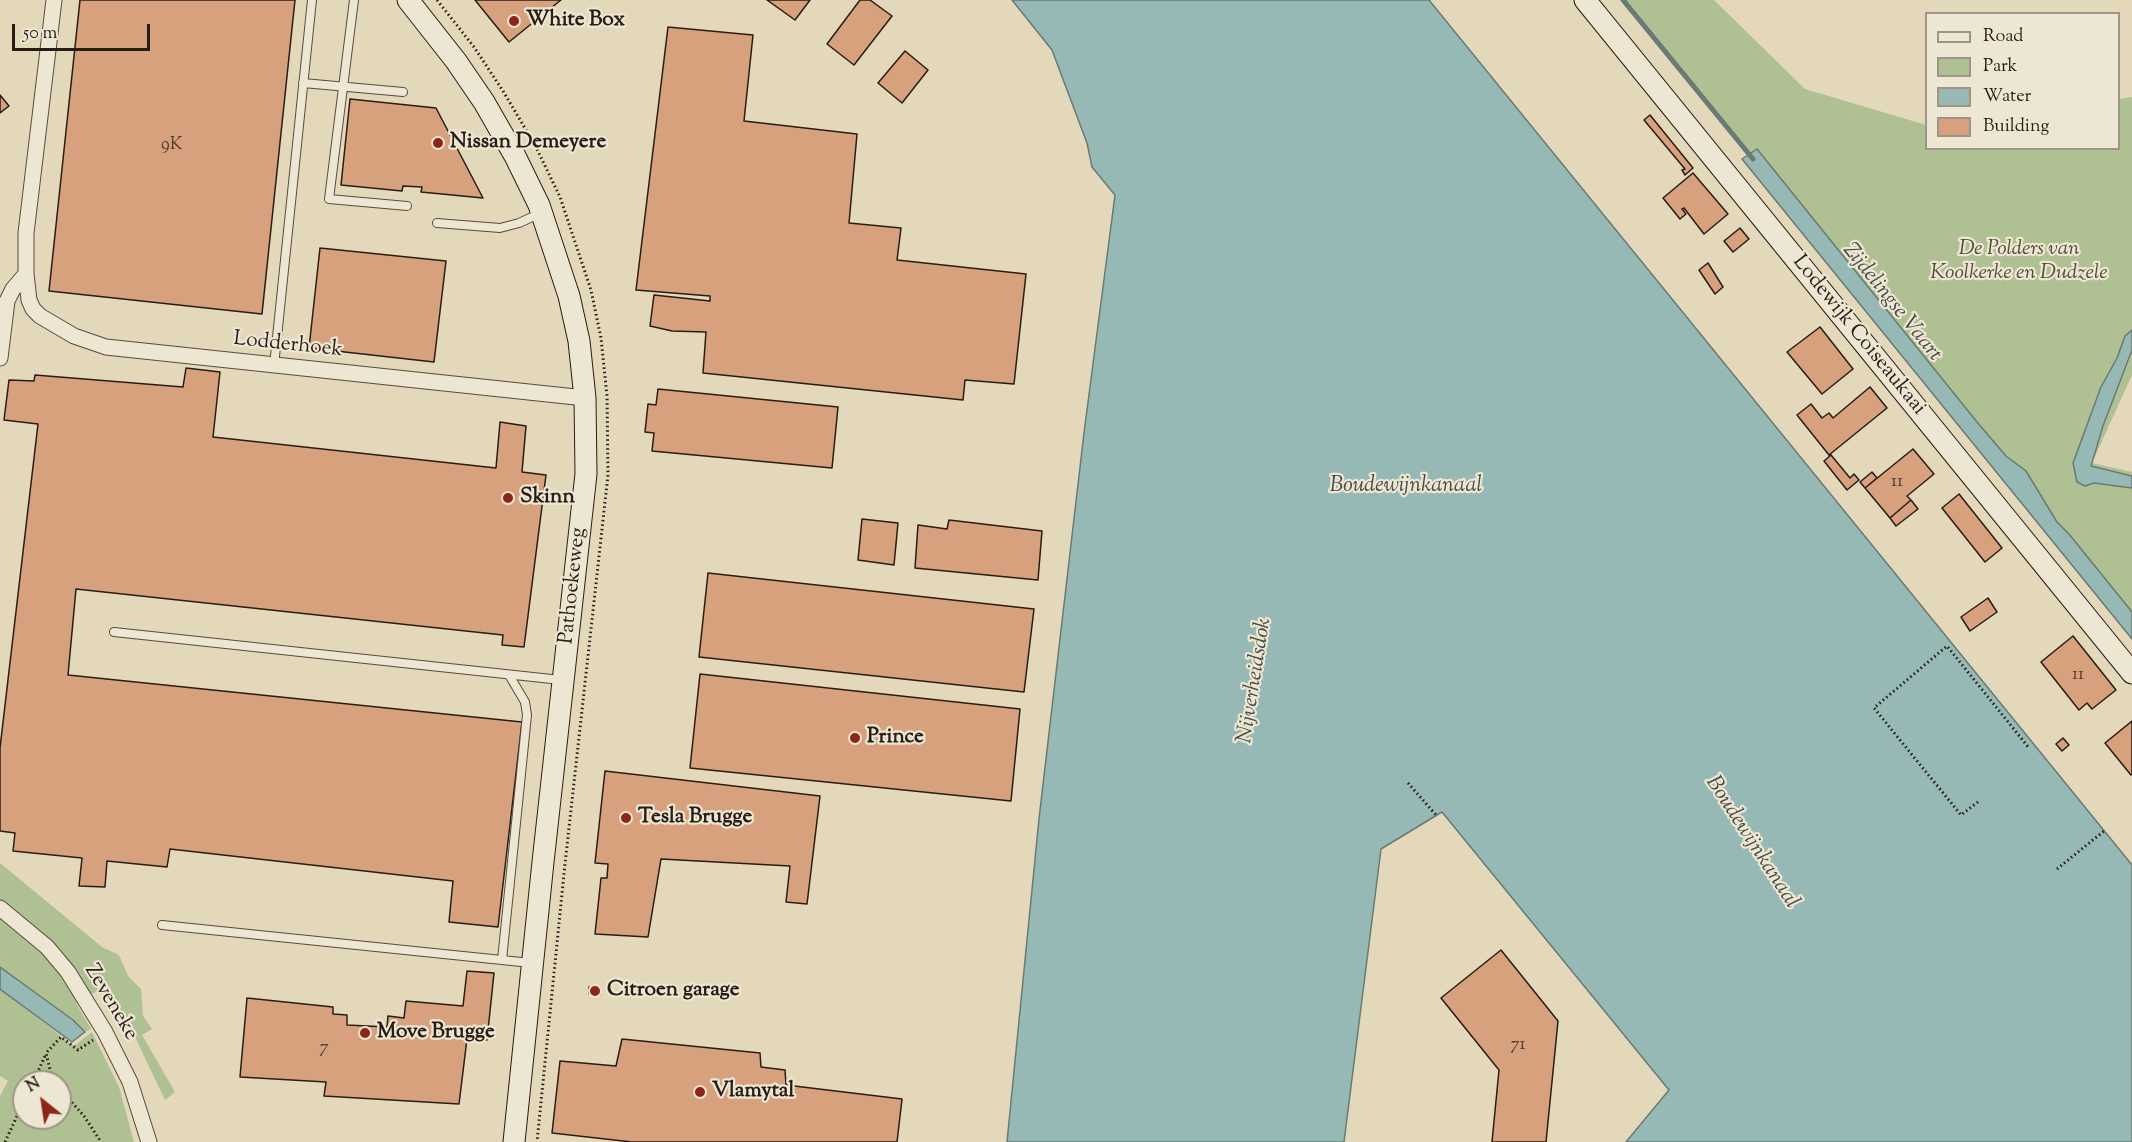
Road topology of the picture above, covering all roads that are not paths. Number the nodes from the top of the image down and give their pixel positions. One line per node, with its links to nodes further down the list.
1 (54, 0): 12 (street, Lodderhoek)
2 (312, 0): 6 (lane)
3 (354, 0): 7 (lane)
4 (408, 0): 10 (main road, Pathoekeweg)
5 (1585, 0): 17 (main road, Lodewijk Coiseaukaai)
6 (303, 82): 7 (lane); 14 (lane)
7 (344, 86): 8 (lane); 9 (lane)
8 (403, 92)
9 (407, 206)
10 (541, 212): 11 (lane); 15 (main road, Pathoekeweg)
11 (437, 223)
12 (26, 274): 13 (street); 14 (street, Lodderhoek)
13 (0, 358)
14 (274, 366): 15 (street, Lodderhoek)
15 (585, 398): 19 (main road, Pathoekeweg)
16 (114, 632): 18 (lane)
17 (2132, 673)
18 (509, 675): 19 (lane); 22 (lane)
19 (563, 680): 23 (main road, Pathoekeweg)
20 (0, 908): 24 (street, Zeveneke)
21 (162, 925): 22 (lane)
22 (502, 960): 23 (lane)
23 (532, 963): 25 (main road, Pathoekeweg)
24 (149, 1142)
25 (514, 1142)

